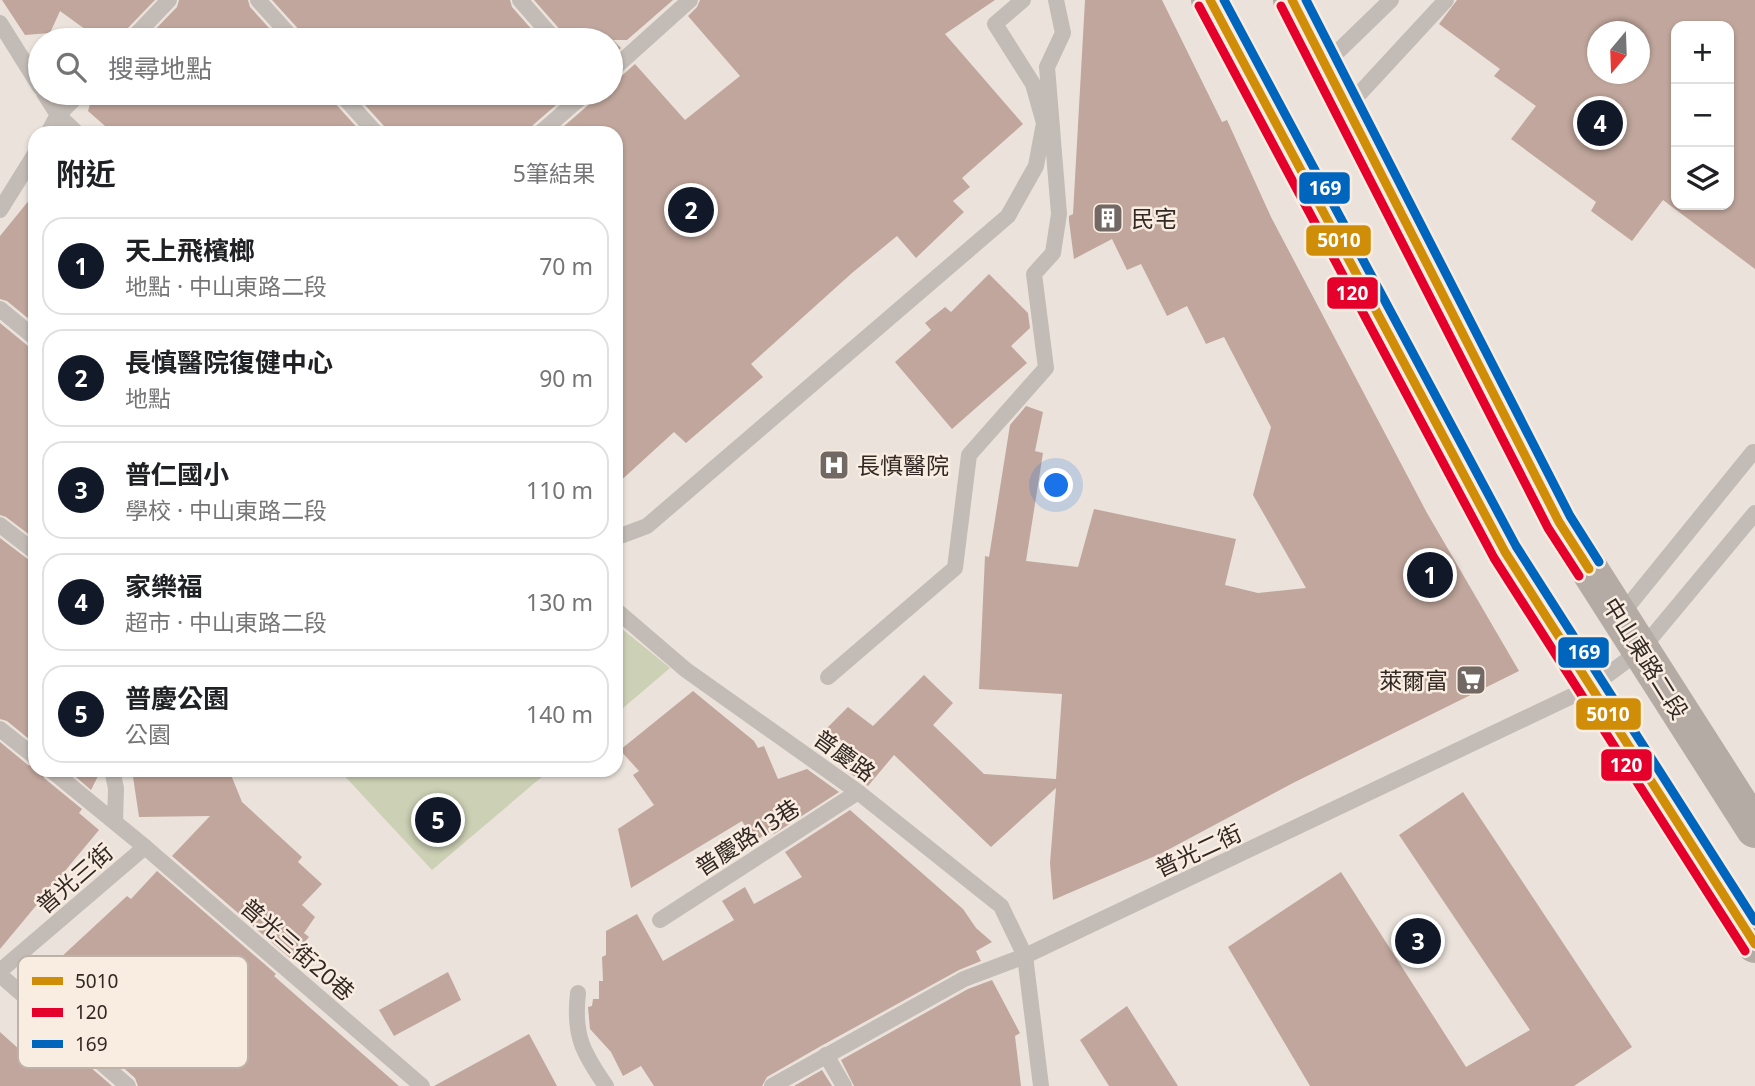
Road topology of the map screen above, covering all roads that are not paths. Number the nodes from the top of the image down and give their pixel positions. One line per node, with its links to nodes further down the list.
1 (169, 0): 12 (lane)
2 (258, 0): 13 (lane)
3 (520, 0): 14 (lane)
4 (690, 0): 15 (lane)
5 (1023, 0): 35 (lane)
6 (1056, 0): 40 (lane)
7 (1210, 0): 41 (main road)
8 (1292, 0): 16 (main road, 中山東路二段)
9 (1391, 0): 16 (lane)
10 (1446, 0): 22 (lane)
11 (0, 23): 17 (lane)
12 (142, 28)
13 (283, 28)
14 (544, 28)
15 (623, 60)
16 (1325, 64): 22 (main road, 中山東路二段)
17 (28, 68)
18 (51, 105): 23 (lane)
19 (69, 105): 23 (lane)
20 (351, 105): 26 (lane)
21 (572, 105): 27 (lane)
22 (1347, 107): 38 (main road, 中山東路二段)
23 (58, 116): 24 (lane); 25 (lane)
24 (52, 126)
25 (69, 126)
26 (370, 126)
27 (549, 126)
28 (28, 165): 29 (lane)
29 (0, 210)
30 (0, 309): 31 (lane)
31 (28, 332)
32 (1753, 452): 38 (lane)
33 (1755, 513): 39 (lane, 普光二街)
34 (0, 525): 36 (lane)
35 (623, 535)
36 (28, 547)
37 (623, 616): 46 (lane, 普慶路)
38 (1620, 616): 39 (main road, 中山東路二段)
39 (1641, 650): 41 (lane, 普光二街); 48 (main road, 中山東路二段)
40 (828, 677)
41 (1591, 687): 51 (main road); 53 (lane, 普光二街)
42 (0, 729): 43 (lane)
43 (28, 751)
44 (60, 777): 47 (lane, 普光三街20巷)
45 (114, 777): 47 (lane)
46 (858, 792): 50 (lane, 普慶路13巷); 53 (lane, 普慶路)
47 (115, 822): 49 (lane, 普光三街20巷)
48 (1755, 829)
49 (145, 847): 52 (lane, 普光三街); 61 (lane, 普光三街20巷)
50 (660, 920)
51 (1755, 944)
52 (20, 956)
53 (1025, 956): 58 (lane, 普光二街); 65 (lane, 普慶路)
54 (18, 957): 55 (lane, 普光三街)
55 (0, 973): 56 (lane)
56 (18, 989)
57 (578, 993): 62 (lane)
58 (826, 1055): 63 (lane, 普光二街); 64 (lane)
59 (108, 1068): 60 (lane)
60 (128, 1086)
61 (422, 1086)
62 (606, 1086)
63 (772, 1086)
64 (844, 1086)
65 (1041, 1086)

